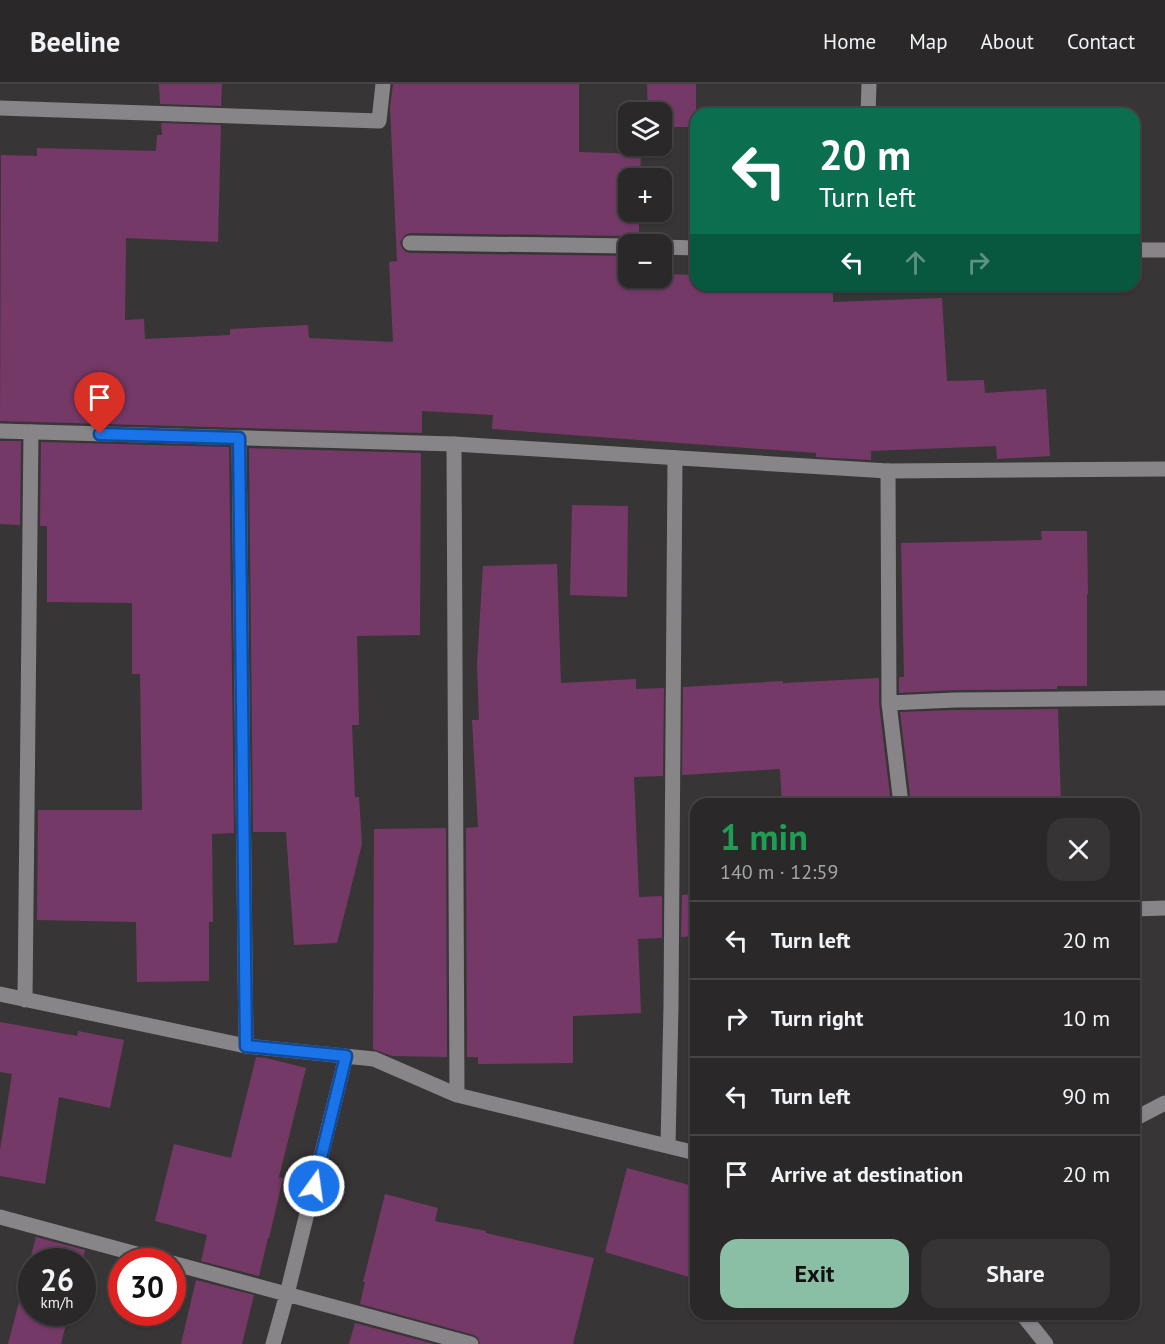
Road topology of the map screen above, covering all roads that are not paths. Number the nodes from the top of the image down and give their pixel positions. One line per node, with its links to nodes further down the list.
1 (383, 84): 3 (street)
2 (869, 84): 4 (street)
3 (0, 108)
4 (868, 108)
5 (410, 243): 6 (street)
6 (618, 246)
7 (672, 247): 8 (street)
8 (690, 248)
9 (1140, 250): 10 (street)
10 (1165, 250)
11 (0, 431): 12 (street)
12 (31, 432): 13 (street); 24 (street)
13 (239, 438): 14 (street); 25 (street)
14 (454, 444): 15 (street); 27 (street)
15 (675, 458): 17 (street); 30 (street)
16 (1165, 469): 17 (street)
17 (888, 471): 19 (street)
18 (1165, 698): 19 (street)
19 (889, 703): 20 (street)
20 (901, 798)
21 (1165, 908): 22 (street)
22 (1140, 909)
23 (0, 994): 24 (street)
24 (26, 1000): 25 (street)
25 (246, 1046): 26 (street)
26 (346, 1056): 27 (street); 35 (street)
27 (457, 1095): 30 (street)
28 (1165, 1103): 29 (street)
29 (1140, 1116)
30 (668, 1146): 31 (street)
31 (690, 1152)
32 (0, 1217): 33 (street)
33 (114, 1248)
34 (186, 1267): 35 (street)
35 (287, 1294): 37 (street); 38 (street)
36 (1027, 1320): 39 (street)
37 (273, 1344)
38 (471, 1344)
39 (1046, 1344)

